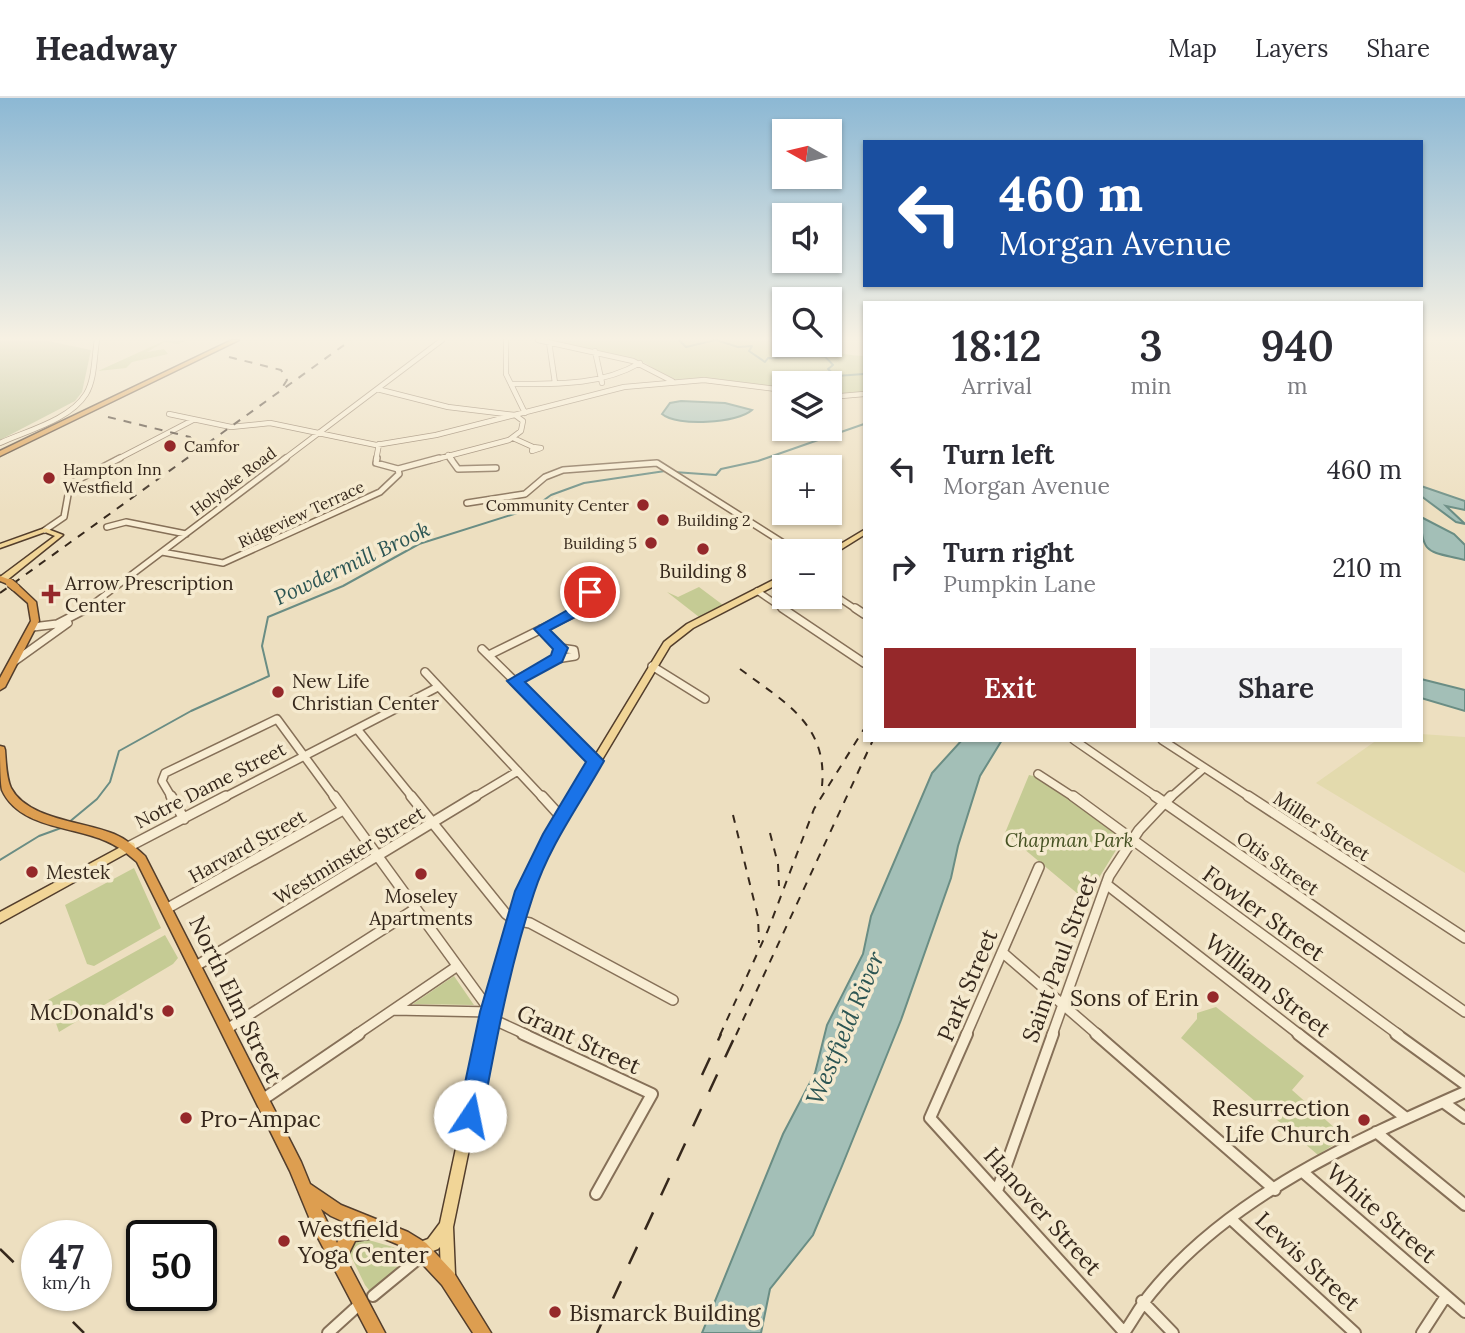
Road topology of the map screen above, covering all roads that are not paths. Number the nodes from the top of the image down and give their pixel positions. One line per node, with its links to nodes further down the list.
1 (83, 398): 14 (street)
2 (111, 398): 17 (highway)
3 (115, 398): 17 (highway)
4 (366, 398): 12 (street, Holyoke Road)
5 (410, 398): 10 (street)
6 (517, 398): 8 (street)
7 (580, 398): 8 (street)
8 (525, 413): 10 (street)
9 (169, 414): 11 (street)
10 (515, 415): 13 (street); 15 (street)
11 (194, 420): 12 (street); 23 (street)
12 (318, 434): 15 (street); 25 (street, Holyoke Road)
13 (513, 438): 16 (street); 18 (street)
14 (0, 443)
15 (379, 444): 20 (street, Ridgeview Terrace)
16 (533, 447)
17 (0, 452)
18 (448, 455): 19 (street); 20 (street)
19 (496, 468)
20 (398, 469): 29 (street, Ridgeview Terrace)
21 (467, 503): 26 (street)
22 (107, 527): 25 (street)
23 (49, 528): 27 (main road); 30 (main road)
24 (863, 533): 28 (main road)
25 (186, 534): 29 (street, Holyoke Road)
26 (778, 539)
27 (0, 546)
28 (842, 546)
29 (162, 552): 36 (street, Holyoke Road)
30 (5, 580): 37 (highway)
31 (772, 584): 32 (main road)
32 (757, 592): 44 (street); 45 (main road)
33 (584, 599): 38 (street)
34 (842, 600): 35 (street)
35 (863, 613)
36 (77, 616): 37 (street, Holyoke Road); 43 (street)
37 (33, 627): 43 (highway)
38 (541, 629): 39 (street); 41 (street)
39 (560, 648): 42 (street); 42 (street)
40 (482, 649): 41 (street)
41 (489, 655): 47 (street)
42 (556, 659): 47 (street)
43 (14, 662): 48 (highway)
44 (863, 662)
45 (652, 666): 50 (street); 56 (main road)
46 (425, 672): 49 (street)
47 (515, 681): 56 (street)
48 (0, 687)
49 (438, 687): 51 (street, Notre Dame Street); 58 (street)
50 (705, 699)
51 (357, 729): 55 (street, Notre Dame Street); 64 (street)
52 (1077, 742): 60 (street, Otis Street)
53 (1165, 742): 57 (street, Miller Street)
54 (0, 750): 66 (highway)
55 (304, 756): 61 (street); 63 (street, Notre Dame Street); 63 (street)
56 (596, 761): 62 (main road)
57 (1204, 768): 60 (street, Saint Paul Street); 74 (street, Miller Street)
58 (518, 771): 62 (street); 64 (street, Westminster Street)
59 (1038, 774): 65 (street, Fowler Street)
60 (1163, 802): 65 (street, Saint Paul Street); 81 (street, Otis Street)
61 (343, 810): 67 (street); 70 (street, Harvard Street)
62 (562, 818): 73 (main road)
63 (184, 819): 66 (street, Notre Dame Street)
64 (433, 822): 67 (street, Westminster Street); 73 (street)
65 (1131, 840): 69 (street, Saint Paul Street); 84 (street, Fowler Street)
66 (130, 846): 70 (highway, North Elm Street); 72 (main road, Notre Dame Street)
67 (377, 856): 71 (street); 76 (street, Westminster Street)
68 (1038, 867): 75 (street, Park Street)
69 (1106, 884): 79 (street, Saint Paul Street); 89 (street, William Street)
70 (166, 909): 76 (highway, North Elm Street)
71 (415, 909): 77 (street); 83 (street)
72 (0, 918)
73 (514, 920): 78 (street); 82 (main road)
74 (1465, 938)
75 (1002, 952): 79 (street); 88 (street, Park Street)
76 (197, 965): 83 (highway, North Elm Street)
77 (456, 967): 80 (street); 82 (street)
78 (673, 1000)
79 (1062, 1003): 94 (street, Saint Paul Street); 95 (street)
80 (393, 1010): 82 (street); 86 (street)
81 (1465, 1012)
82 (491, 1015): 96 (street, Grant Street); 99 (main road)
83 (227, 1029): 86 (highway, North Elm Street)
84 (1465, 1084)
85 (1465, 1092): 87 (street)
86 (262, 1101): 93 (highway, North Elm Street)
87 (1443, 1102): 89 (street); 90 (street)
88 (930, 1118): 94 (street, Hanover Street)
89 (1406, 1118): 91 (street)
90 (1465, 1118)
91 (1377, 1132): 92 (street); 97 (street)
92 (1304, 1173): 95 (street); 104 (street, White Street)
93 (307, 1190): 100 (highway); 102 (highway, North Elm Street)
94 (997, 1191): 108 (street, Hanover Street)
95 (1275, 1191): 98 (street)
96 (596, 1194)
97 (1465, 1205)
98 (1233, 1220): 106 (street); 113 (street, Lewis Street)
99 (446, 1227): 101 (main road); 103 (main road)
100 (382, 1230): 101 (highway); 102 (highway)
101 (422, 1251): 103 (highway); 105 (street)
102 (338, 1259): 105 (highway, North Elm Street)
103 (448, 1279): 111 (highway)
104 (1446, 1296): 107 (street, White Street); 114 (street)
105 (367, 1299): 109 (street); 110 (highway, North Elm Street)
106 (1142, 1301): 108 (street); 112 (street)
107 (1465, 1312)
108 (1124, 1332)
109 (328, 1333)
110 (377, 1333)
111 (483, 1333)
112 (1173, 1333)
113 (1355, 1333)
114 (1422, 1333)

